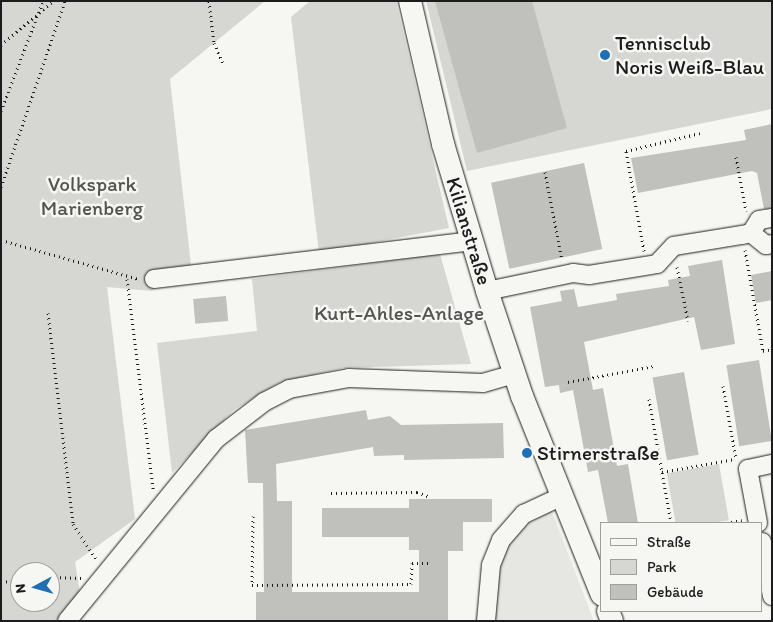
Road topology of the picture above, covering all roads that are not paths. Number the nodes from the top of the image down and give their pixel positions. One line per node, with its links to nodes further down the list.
1 (410, 1): 4 (main road, Kilianstraße)
2 (772, 218): 3 (street)
3 (747, 234): 5 (street); 7 (street)
4 (471, 241): 6 (street); 7 (main road, Kilianstraße)
5 (772, 244)
6 (154, 279)
7 (486, 291): 8 (main road, Kilianstraße)
8 (514, 374): 10 (main road, Kilianstraße); 15 (street)
9 (772, 464): 11 (street)
10 (562, 496): 13 (main road, Kilianstraße); 16 (street)
11 (758, 522)
12 (763, 547): 14 (street)
13 (600, 590)
14 (772, 596)
15 (67, 621)
16 (486, 621)

